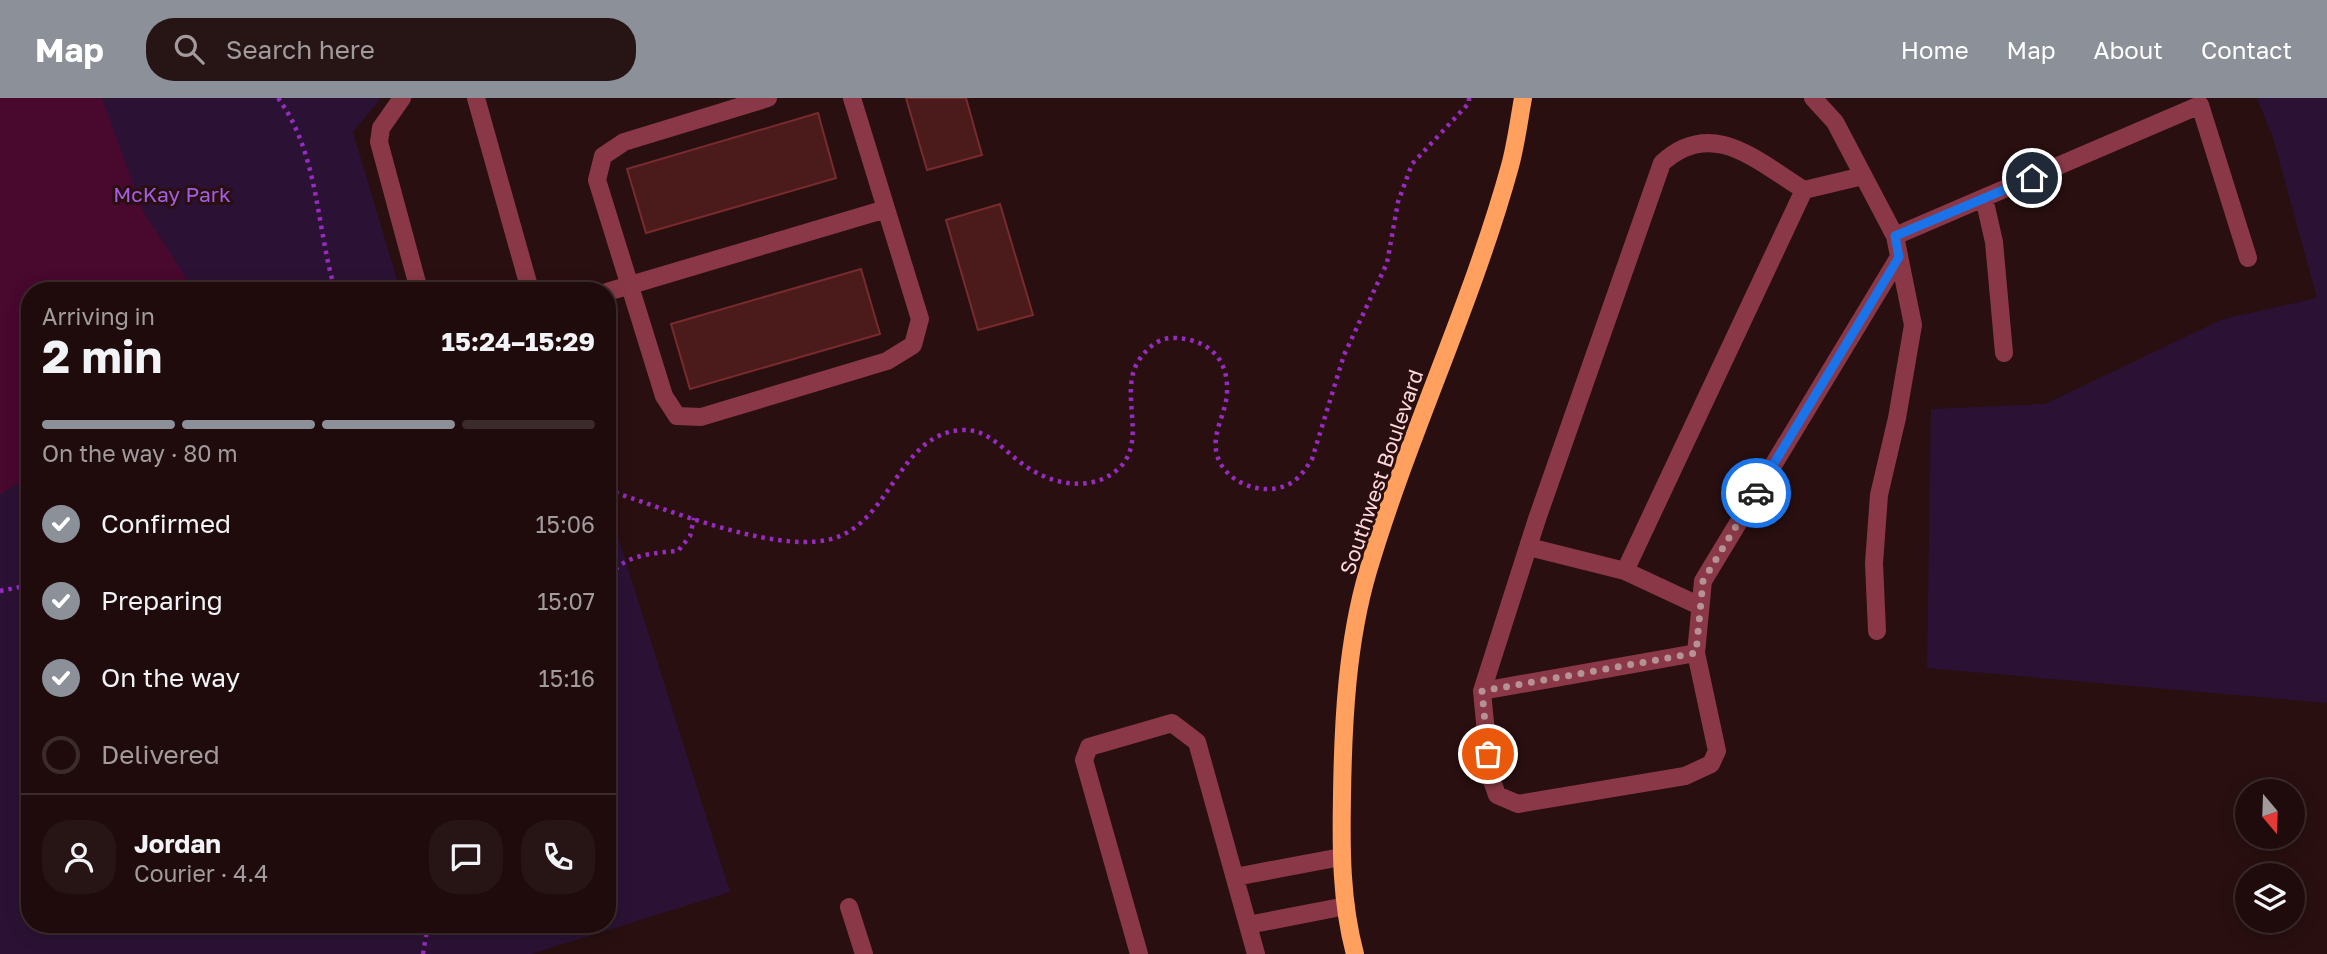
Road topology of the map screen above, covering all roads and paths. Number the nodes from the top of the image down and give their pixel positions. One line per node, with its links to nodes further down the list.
1 (278, 98): 17 (path)
2 (402, 98): 18 (street)
3 (475, 98): 19 (street)
4 (768, 98): 20 (street)
5 (852, 98): 13 (street)
6 (1469, 98): 24 (path)
7 (1523, 98): 34 (main road, Southwest Boulevard)
8 (1812, 98): 10 (street)
9 (2199, 101): 12 (street); 16 (street)
10 (1863, 176): 11 (street); 14 (street)
11 (1804, 190): 25 (street); 27 (street)
12 (1984, 198): 14 (street); 22 (street)
13 (886, 209): 20 (street); 20 (street)
14 (1895, 236): 15 (street)
15 (1899, 257): 30 (street); 31 (street)
16 (2248, 258)
17 (333, 282)
18 (417, 282)
19 (528, 282)
20 (629, 285): 21 (street)
21 (616, 289)
22 (2004, 353)
23 (616, 493): 24 (path)
24 (694, 518): 26 (path)
25 (1529, 547): 27 (street); 33 (street)
26 (616, 570)
27 (1625, 571): 30 (street)
28 (21, 587): 29 (path)
29 (0, 591)
30 (1700, 606): 32 (street)
31 (1877, 631)
32 (1696, 653): 33 (street); 33 (street)
33 (1482, 691)
34 (1341, 857): 35 (street); 36 (main road, Southwest Boulevard)
35 (1235, 877): 38 (street); 42 (street)
36 (1346, 906): 38 (street); 44 (main road, Southwest Boulevard)
37 (849, 907): 41 (street)
38 (1248, 925): 43 (street)
39 (426, 933): 40 (path)
40 (423, 954)
41 (864, 954)
42 (1139, 954)
43 (1256, 954)
44 (1355, 954)

